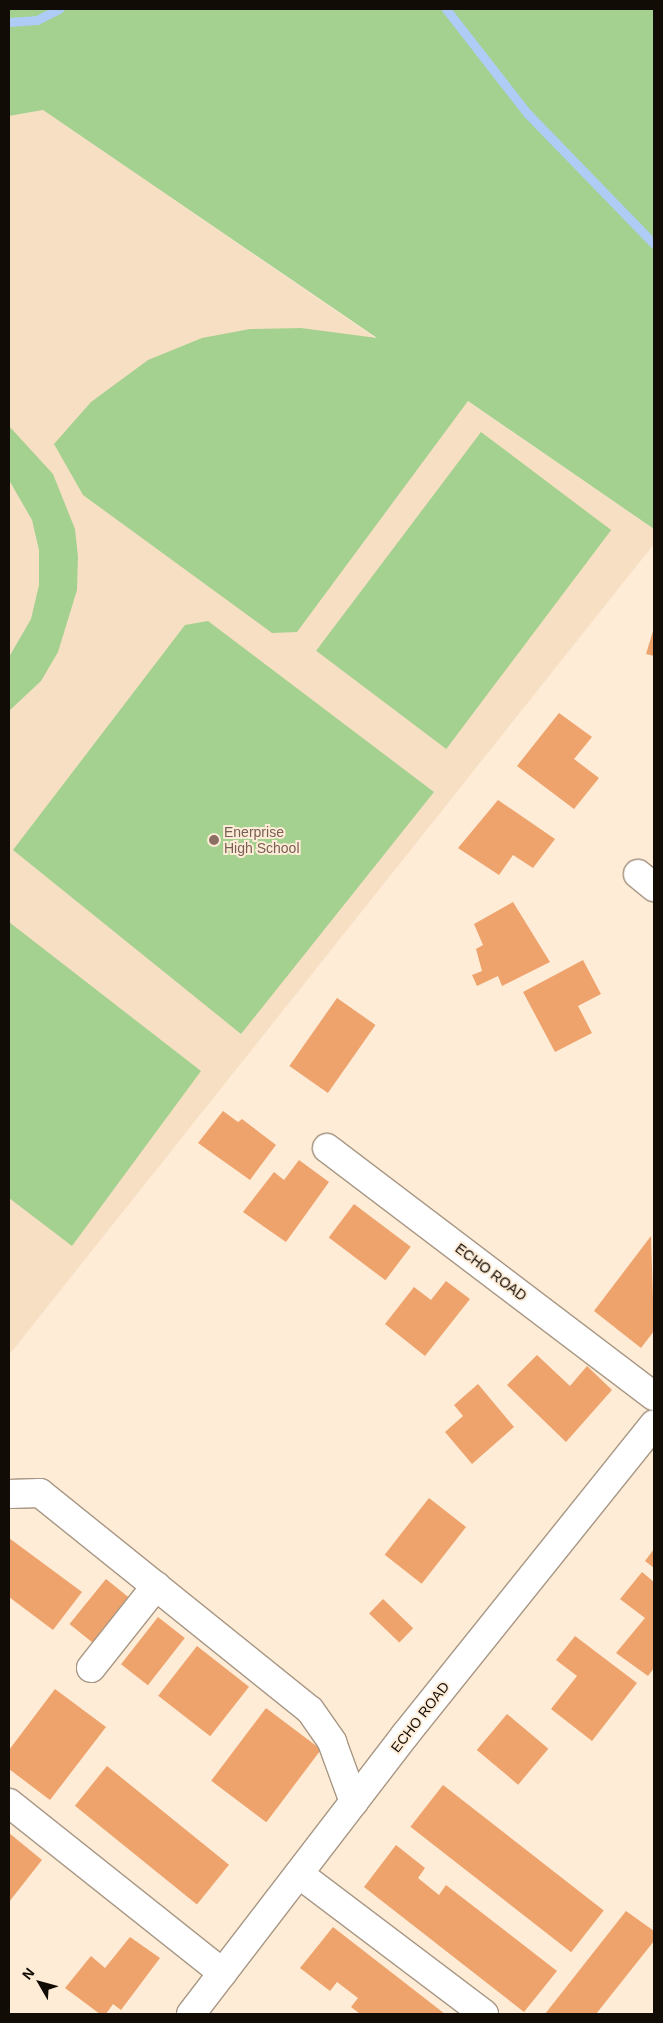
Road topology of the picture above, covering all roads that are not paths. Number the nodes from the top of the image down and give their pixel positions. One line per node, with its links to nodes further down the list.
1 (327, 1148): 2 (street, ECHO ROAD)
2 (654, 1396)
3 (654, 1424): 8 (street, ECHO ROAD)
4 (9, 1494): 5 (street)
5 (156, 1586): 6 (street); 8 (street)
6 (91, 1668)
7 (9, 1802): 10 (street)
8 (354, 1802): 9 (street, ECHO ROAD)
9 (299, 1874): 10 (street, ECHO ROAD); 12 (street)
10 (223, 1973): 11 (street, ECHO ROAD)
11 (191, 2014)
12 (484, 2014)

